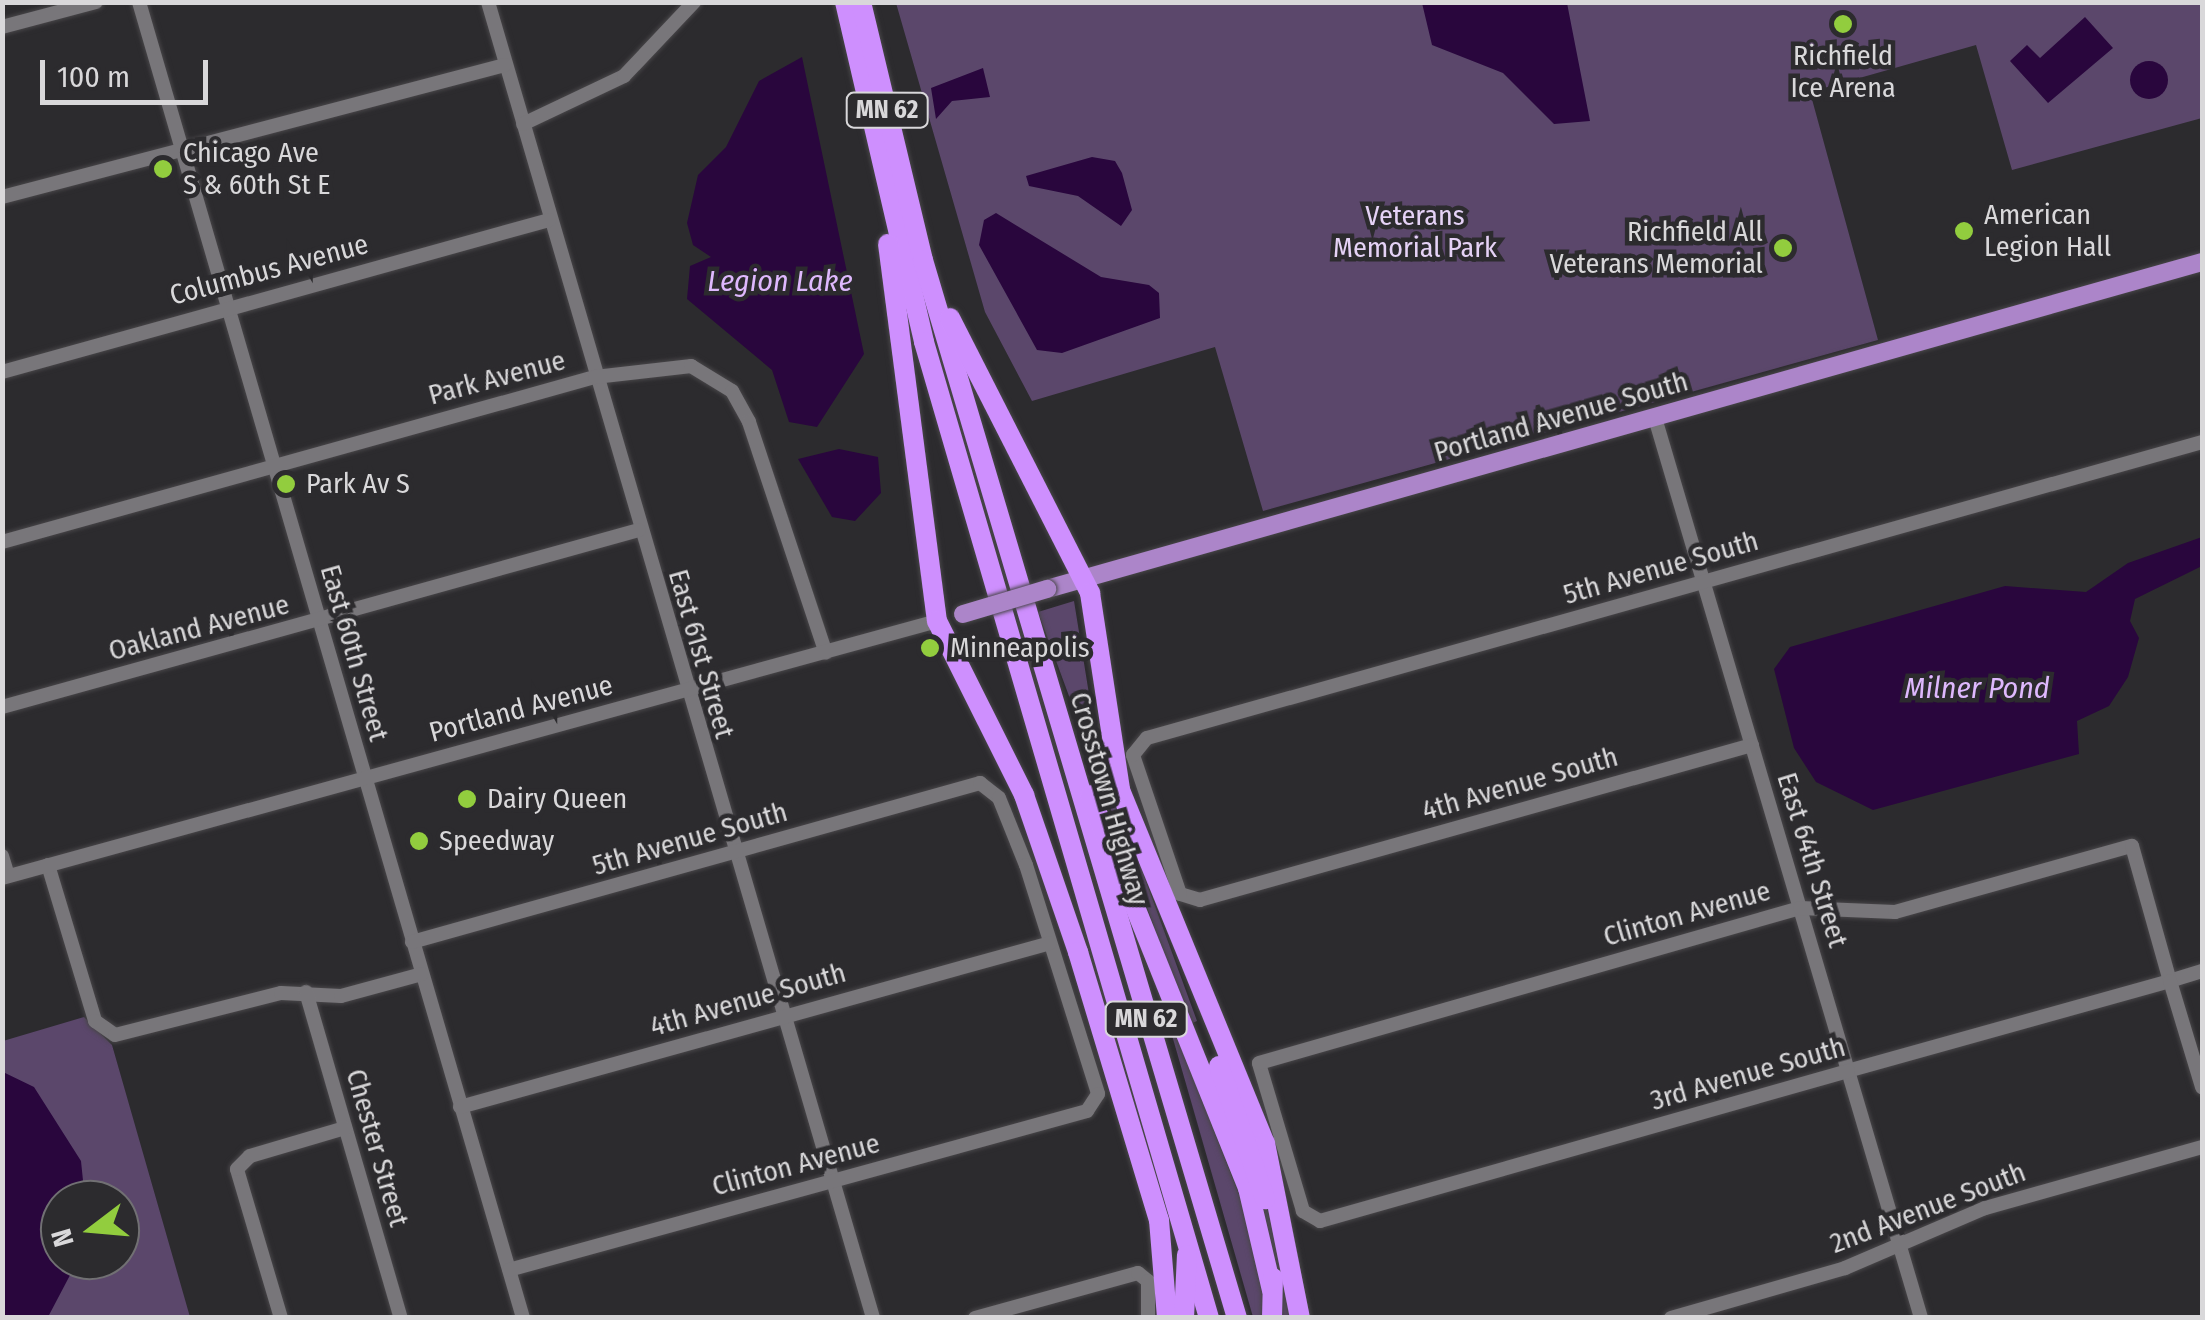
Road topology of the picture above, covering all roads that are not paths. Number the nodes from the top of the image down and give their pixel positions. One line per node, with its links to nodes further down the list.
1 (96, 2): 7 (street)
2 (139, 2): 11 (street, East 60th Street)
3 (488, 2): 8 (street, East 61st Street)
4 (694, 2): 9 (street)
5 (845, 2): 10 (highway, Crosstown Highway / MN 62)
6 (862, 2): 14 (highway, Crosstown Highway / MN 62)
7 (2, 27)
8 (505, 65): 9 (street, East 61st Street); 11 (street)
9 (523, 124): 13 (street, East 61st Street)
10 (876, 148): 27 (highway); 55 (highway, Crosstown Highway / MN 62)
11 (182, 150): 12 (street); 16 (street, East 60th Street)
12 (2, 197)
13 (549, 220): 16 (street, Columbus Avenue); 18 (street, East 61st Street)
14 (923, 260): 24 (highway); 31 (highway, Crosstown Highway / MN 62)
15 (2201, 261): 19 (main road, Portland Avenue South)
16 (227, 306): 17 (street, Columbus Avenue); 21 (street, East 60th Street)
17 (2, 372)
18 (595, 377): 21 (street, Park Avenue); 22 (street, East 61st Street); 28 (street, Park Avenue)
19 (1655, 418): 24 (main road, Portland Avenue South); 25 (street, East 64th Street)
20 (2202, 442): 25 (street, 5th Avenue South)
21 (273, 464): 23 (street, Park Avenue); 26 (street, East 60th Street)
22 (639, 530): 26 (street, Oakland Avenue); 29 (street, East 61st Street)
23 (2, 542)
24 (1082, 578): 27 (main road, Portland Avenue South, bridge); 40 (highway)
25 (1703, 582): 32 (street, East 64th Street); 38 (street, 5th Avenue South)
26 (318, 621): 30 (street, Oakland Avenue); 33 (street, East 60th Street)
27 (937, 621): 28 (street, Portland Avenue); 65 (highway)
28 (826, 653): 29 (street, Portland Avenue)
29 (685, 690): 33 (street, Portland Avenue); 34 (street, East 61st Street)
30 (2, 707)
31 (1058, 719): 58 (highway); 68 (highway, Crosstown Highway / MN 62)
32 (1752, 746): 38 (street, 4th Avenue South); 39 (street, East 64th Street)
33 (364, 778): 36 (street, Portland Avenue); 41 (street, East 60th Street)
34 (734, 853): 41 (street, 5th Avenue South); 42 (street, 5th Avenue South); 47 (street, East 61st Street)
35 (2, 856): 37 (street)
36 (48, 865): 37 (street, Portland Avenue); 46 (street)
37 (6, 877)
38 (1186, 900)
39 (1800, 908): 45 (street, Clinton Avenue); 48 (street, East 64th Street); 54 (street, Clinton Avenue)
40 (1173, 927): 58 (highway); 70 (highway)
41 (412, 942): 44 (street, East 60th Street)
42 (1050, 943): 47 (street, 4th Avenue South); 53 (street, Clinton Avenue)
43 (2202, 972): 45 (street, 3rd Avenue South)
44 (422, 974): 46 (street); 50 (street, East 60th Street)
45 (2170, 980): 48 (street, 3rd Avenue South); 49 (street)
46 (306, 992): 51 (street, Chester Street)
47 (782, 1016): 50 (street, 4th Avenue South); 53 (street, East 61st Street)
48 (1848, 1071): 54 (street, 3rd Avenue South); 56 (street, East 64th Street)
49 (2202, 1087)
50 (460, 1107): 57 (street, East 60th Street)
51 (345, 1128): 59 (street); 60 (street, Chester Street)
52 (2202, 1147): 56 (street, 2nd Avenue South)
53 (832, 1181): 57 (street, Clinton Avenue); 62 (street, East 61st Street)
54 (1307, 1218)
55 (1187, 1233): 66 (highway); 67 (highway, Crosstown Highway / MN 62)
56 (1900, 1246): 71 (street, 2nd Avenue South); 72 (street, East 64th Street)
57 (509, 1270): 61 (street, East 60th Street)
58 (1272, 1290): 69 (highway)
59 (280, 1318)
60 (401, 1318)
61 (522, 1318)
62 (873, 1318)
63 (975, 1318): 64 (street)
64 (1148, 1318)
65 (1167, 1318)
66 (1184, 1318)
67 (1209, 1318)
68 (1238, 1318)
69 (1272, 1318)
70 (1300, 1318)
71 (1671, 1318)
72 (1921, 1318)

